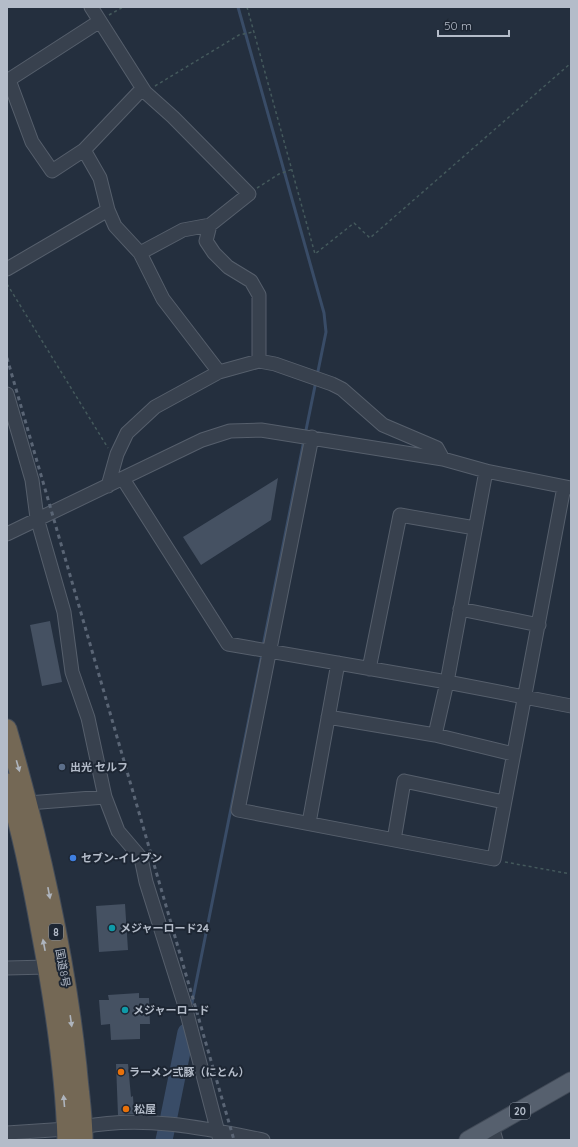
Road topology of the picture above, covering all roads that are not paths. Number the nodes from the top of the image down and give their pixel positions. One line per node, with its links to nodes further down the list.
1 (91, 7): 2 (street)
2 (100, 21): 3 (street); 4 (street)
3 (8, 80): 5 (street)
4 (144, 90): 5 (street); 7 (street)
5 (84, 150): 6 (street)
6 (108, 210): 8 (street); 9 (street)
7 (210, 225): 8 (street); 10 (street)
8 (140, 253): 11 (street)
9 (7, 269)
10 (259, 361): 11 (street); 14 (street)
11 (219, 372): 17 (street)
12 (7, 394): 19 (street)
13 (312, 437): 14 (street); 16 (street); 24 (street)
14 (443, 459): 15 (street)
15 (486, 471): 18 (street); 20 (street)
16 (123, 479): 17 (street); 24 (street)
17 (108, 486): 19 (street)
18 (568, 488): 23 (street)
19 (37, 518): 21 (street); 35 (street)
20 (475, 528): 22 (street); 26 (street)
21 (7, 534)
22 (460, 609): 23 (street); 27 (street)
23 (539, 625): 28 (street)
24 (270, 651): 25 (street); 38 (street)
25 (338, 663): 26 (street); 30 (street)
26 (369, 669): 27 (street)
27 (447, 682): 28 (street); 32 (street)
28 (526, 697): 29 (street); 33 (street)
29 (571, 706)
30 (328, 717): 32 (street); 38 (street)
31 (7, 729): 37 (highway, 国道8号 / 8, one-way to 37)
32 (435, 735): 33 (street)
33 (513, 754): 36 (street)
34 (7, 783): 37 (highway, 国道8号 / 8)
35 (105, 797): 37 (street); 46 (street)
36 (504, 802): 39 (street); 39 (street)
37 (16, 803): 40 (highway, 国道8号 / 8, one-way to 37); 45 (highway, 国道8号 / 8, one-way to 45)
38 (309, 823): 39 (street)
39 (394, 840)
40 (48, 967): 41 (street); 45 (highway, 国道8号 / 8, one-way to 40)
41 (7, 968)
42 (571, 1081): 44 (main road, 20)
43 (7, 1133): 45 (street)
44 (494, 1133): 48 (main road, 20)
45 (75, 1134): 46 (street)
46 (219, 1136): 47 (street)
47 (263, 1140)
48 (468, 1140)

